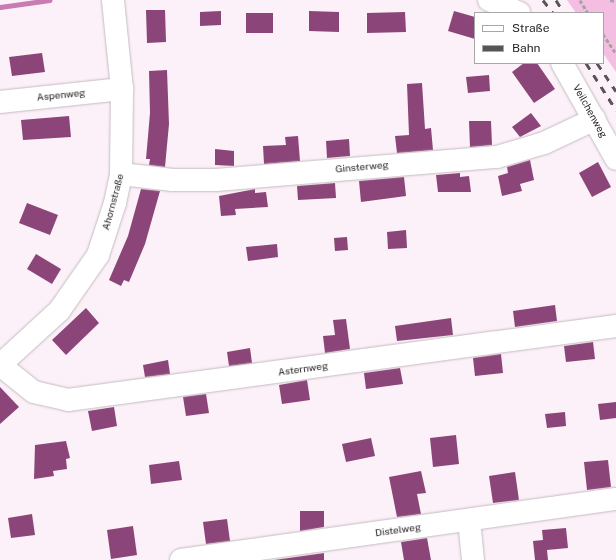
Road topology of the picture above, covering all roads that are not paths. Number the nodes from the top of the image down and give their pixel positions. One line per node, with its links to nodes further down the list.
1 (113, 0): 5 (street, Ahornstraße)
2 (489, 0): 3 (street)
3 (517, 12)
4 (563, 64): 7 (street, Veilchenweg)
5 (122, 88): 6 (street, Aspenweg); 9 (street, Ahornstraße)
6 (0, 102)
7 (595, 118): 8 (street, Veilchenweg); 9 (street, Ginsterweg)
8 (616, 159)
9 (121, 174): 11 (street, Ahornstraße)
10 (616, 326): 11 (street, Asternweg)
11 (0, 365)
12 (616, 499): 13 (street, Distelweg)
13 (469, 520): 14 (street, Distelweg); 15 (street)
14 (181, 560)
15 (473, 560)

